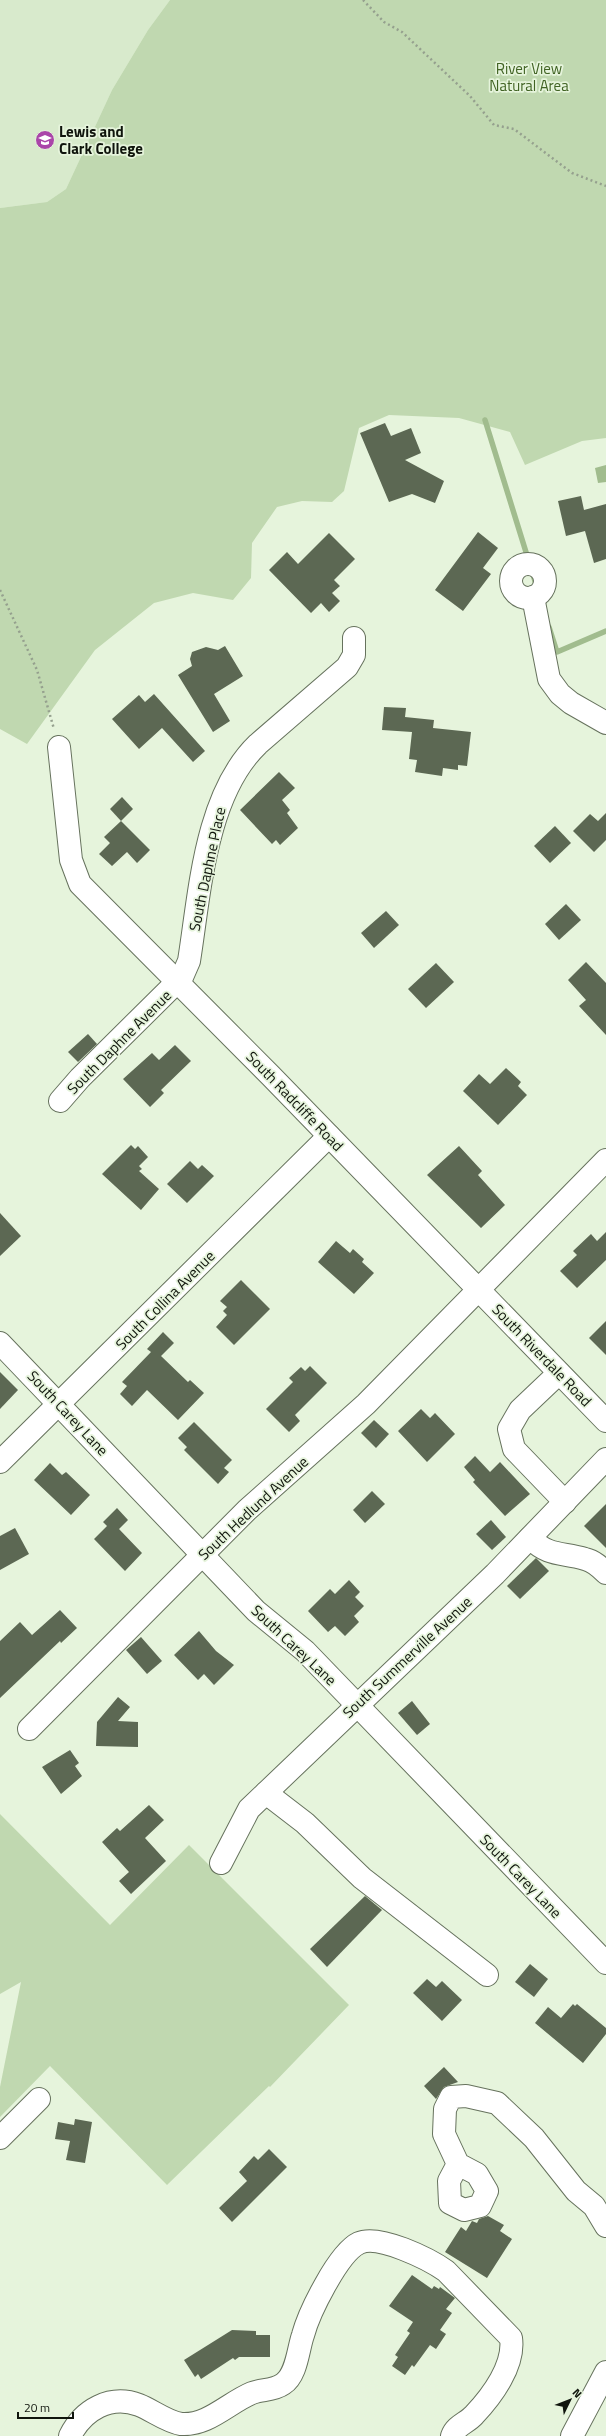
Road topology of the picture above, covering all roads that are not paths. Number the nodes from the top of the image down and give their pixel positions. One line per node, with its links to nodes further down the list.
1 (533, 597): 3 (street)
2 (354, 638): 5 (street, South Daphne Place)
3 (606, 724)
4 (59, 747): 5 (street, South Radcliffe Road)
5 (177, 983): 6 (street, South Daphne Avenue); 7 (street, South Radcliffe Road)
6 (60, 1101)
7 (329, 1136): 9 (street, South Radcliffe Road); 12 (street, South Collina Avenue)
8 (606, 1160): 9 (street)
9 (478, 1289): 11 (street, South Riverdale Road); 18 (street, South Hedlund Avenue)
10 (0, 1343): 12 (street, South Carey Lane)
11 (559, 1373): 13 (street, South Riverdale Road); 16 (street)
12 (60, 1404): 15 (street, South Collina Avenue); 18 (street, South Carey Lane)
13 (606, 1421)
14 (606, 1459): 16 (street, South Summerville Avenue)
15 (0, 1462)
16 (565, 1502): 17 (street, South Summerville Avenue)
17 (530, 1538): 19 (street); 20 (street, South Summerville Avenue)
18 (202, 1554): 20 (street, South Carey Lane); 21 (street, South Hedlund Avenue)
19 (606, 1573)
20 (357, 1706): 22 (street, South Summerville Avenue); 24 (street, South Carey Lane)
21 (29, 1729)
22 (266, 1793): 23 (street, South Summerville Avenue); 25 (street)
23 (221, 1863)
24 (606, 1963)
25 (487, 1975)
26 (39, 2099): 27 (street)
27 (0, 2138)
28 (458, 2164): 29 (street)
29 (606, 2226)
30 (606, 2372): 33 (street)
31 (70, 2436): 32 (street)
32 (452, 2436)
33 (572, 2436)

